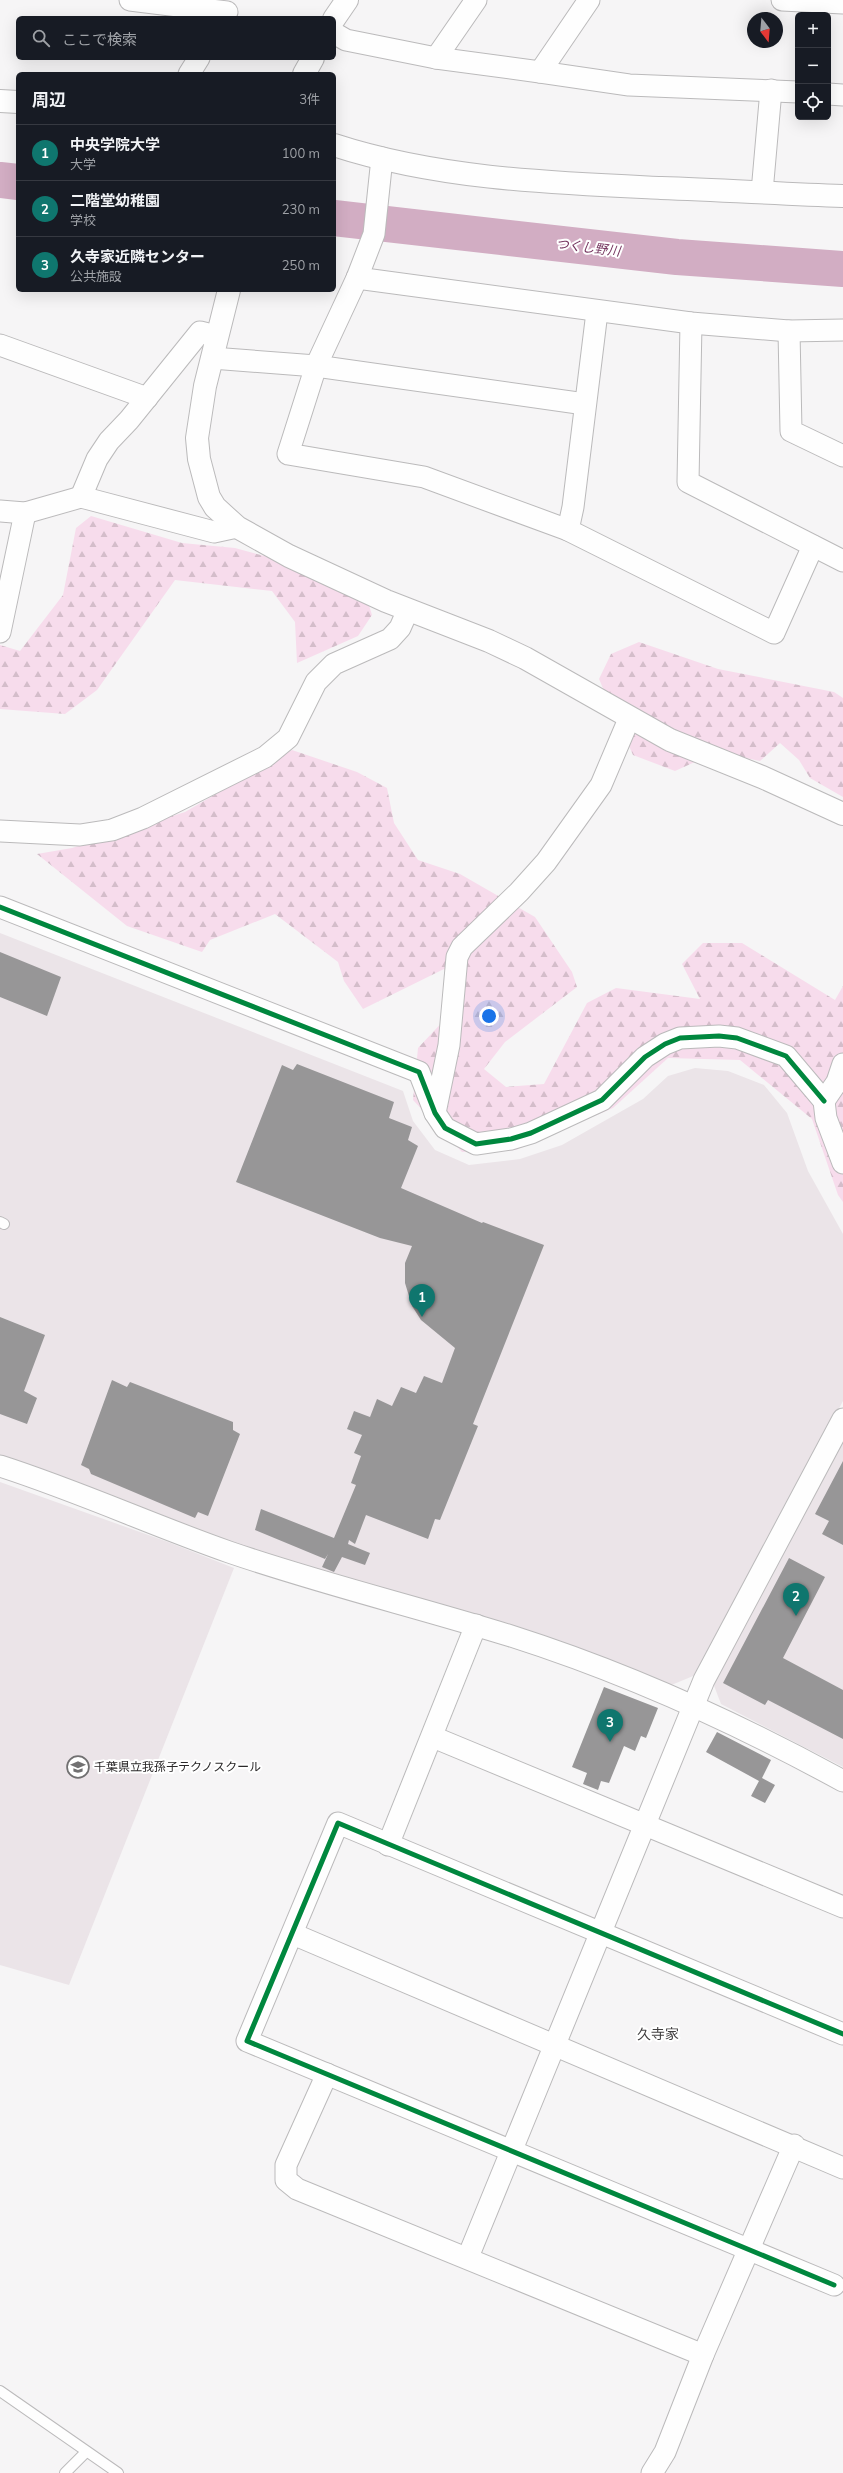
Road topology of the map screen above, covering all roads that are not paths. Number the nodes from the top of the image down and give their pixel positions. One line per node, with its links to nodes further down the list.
1 (130, 0): 7 (street)
2 (347, 0): 8 (street)
3 (476, 0): 10 (street)
4 (589, 0): 15 (street)
5 (782, 0): 6 (street)
6 (843, 3)
7 (228, 10)
8 (336, 16)
9 (336, 34): 10 (street)
10 (436, 58): 15 (street)
11 (198, 60): 13 (street)
12 (312, 60): 14 (street)
13 (191, 72)
14 (305, 72)
15 (540, 72): 16 (street)
16 (772, 90): 17 (street); 24 (street)
17 (795, 92)
18 (831, 94): 19 (street)
19 (843, 95)
20 (0, 102): 21 (street)
21 (16, 102)
22 (336, 146): 23 (street)
23 (382, 158): 24 (street); 26 (street)
24 (762, 192): 25 (street)
25 (843, 196)
26 (357, 278): 28 (street); 35 (street)
27 (228, 292): 32 (street)
28 (598, 312): 29 (street); 37 (street)
29 (691, 324): 31 (street); 44 (street)
30 (843, 330): 31 (street)
31 (789, 331): 38 (street)
32 (216, 336): 34 (street); 36 (street)
33 (0, 345): 36 (street)
34 (212, 358): 35 (street); 42 (street)
35 (316, 366): 37 (street); 43 (street)
36 (147, 398): 39 (street)
37 (585, 404): 43 (street)
38 (843, 456)
39 (80, 497): 41 (street); 42 (street)
40 (0, 511): 41 (street)
41 (25, 513): 47 (street)
42 (237, 527): 46 (street)
43 (568, 530): 44 (street)
44 (813, 546): 45 (street)
45 (843, 560)
46 (408, 610): 48 (street); 50 (street)
47 (0, 632)
48 (629, 719): 49 (street); 54 (street)
49 (843, 814)
50 (0, 831)
51 (0, 907): 54 (street)
52 (843, 1064): 53 (street)
53 (824, 1101): 54 (street); 55 (street)
54 (435, 1114)
55 (843, 1164)
56 (843, 1419): 59 (street)
57 (0, 1466): 58 (street)
58 (476, 1626): 59 (street); 60 (street)
59 (694, 1705): 61 (street); 62 (street)
60 (433, 1737): 62 (street); 63 (street)
61 (843, 1781)
62 (646, 1826): 64 (street); 65 (street)
63 (388, 1845): 65 (street); 66 (street)
64 (843, 1907)
65 (601, 1933): 67 (street); 68 (street)
66 (293, 1934): 68 (street); 69 (street)
67 (842, 2029)
68 (555, 2044): 70 (street); 71 (street)
69 (327, 2074): 71 (street); 74 (street)
70 (794, 2145): 72 (street); 73 (street)
71 (512, 2150): 73 (street); 74 (street)
72 (843, 2168)
73 (749, 2249): 75 (street); 76 (street)
74 (468, 2257): 76 (street)
75 (834, 2285)
76 (704, 2355): 81 (street)
77 (0, 2391): 78 (lane)
78 (86, 2452): 79 (lane); 80 (lane)
79 (65, 2473)
80 (118, 2473)
81 (652, 2473)

